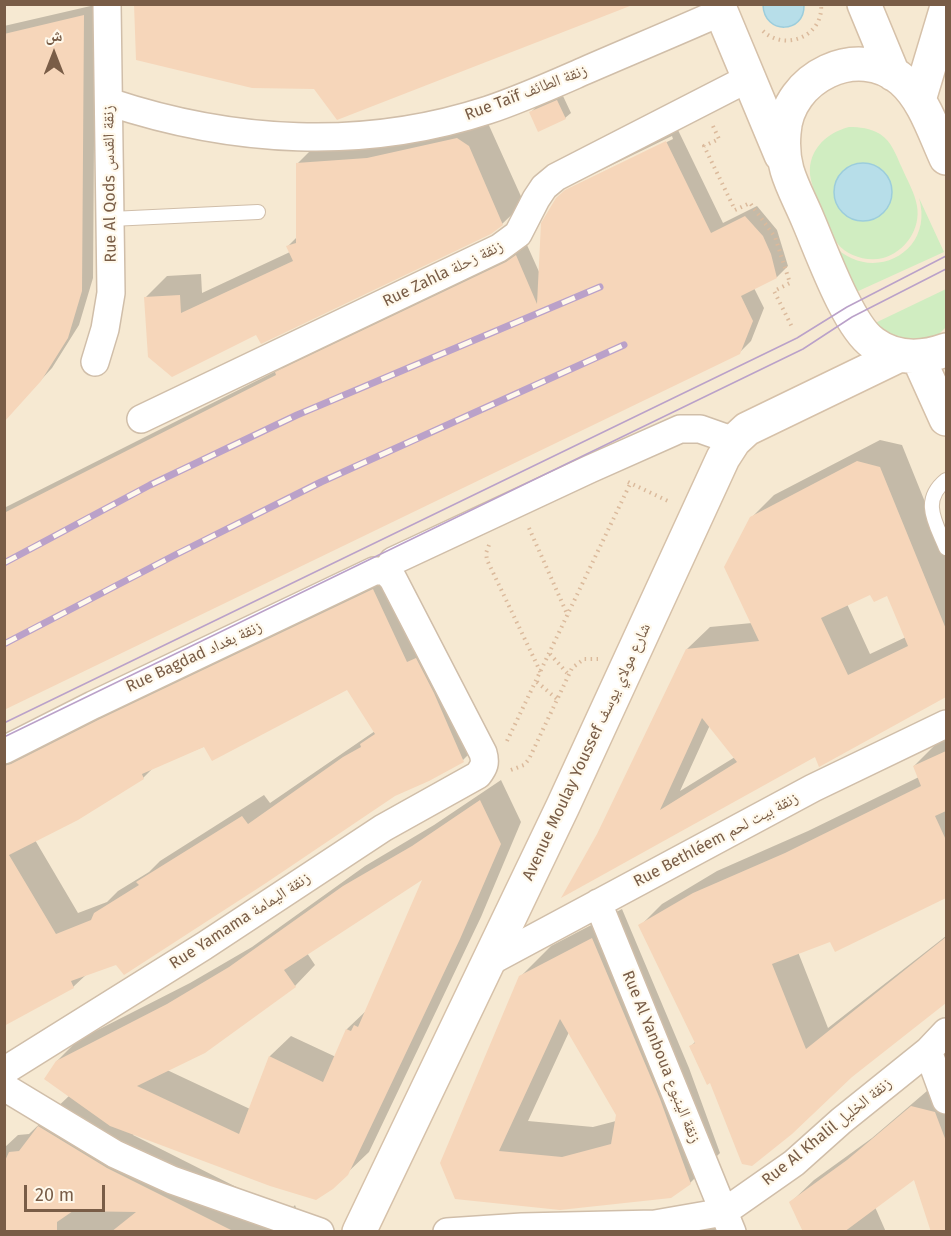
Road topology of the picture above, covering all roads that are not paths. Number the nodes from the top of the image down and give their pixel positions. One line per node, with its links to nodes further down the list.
1 (108, 4): 7 (street, Rue Al Qods زنقة القدس)
2 (864, 4): 5 (street)
3 (720, 8): 6 (street); 7 (street, Rue Taïf زنقة الطائف)
4 (946, 10): 8 (street)
5 (893, 74): 8 (street); 10 (street)
6 (749, 78): 10 (street); 15 (street, Rue Zahla زنقة زحلة)
7 (109, 102): 12 (street, Rue Al Qods زنقة القدس)
8 (932, 120): 9 (street)
9 (946, 158)
10 (786, 169): 13 (street)
11 (258, 212): 12 (lane)
12 (111, 219): 14 (street, Rue Al Qods زنقة القدس)
13 (921, 354): 16 (street); 17 (street, Avenue Moulay Youssef شارع مولاي يوسف)
14 (95, 362)
15 (141, 419)
16 (946, 419)
17 (734, 441): 20 (street); 24 (street, Avenue Moulay Youssef شارع مولاي يوسف)
18 (946, 480): 19 (lane)
19 (946, 548)
20 (386, 571): 22 (street, Rue Bagdad زنقة بغداد); 26 (street, Rue Yamama زنقة اليمامة)
21 (946, 724): 23 (street, Rue Bethléem زنقة بيت لحم)
22 (4, 750)
23 (598, 903): 24 (street, Rue Bethléem زنقة بيت لحم); 29 (street, Rue Al Yanboua زنقة الينبوع)
24 (489, 962): 31 (street, Avenue Moulay Youssef شارع مولاي يوسف)
25 (937, 1042): 28 (street); 29 (street, Rue Al Khalil زنقة الخليل)
26 (4, 1071)
27 (4, 1087): 30 (street)
28 (946, 1100)
29 (728, 1222): 32 (street, Rue Al Khalil زنقة الخليل)
30 (320, 1232)
31 (360, 1232)
32 (447, 1232)

